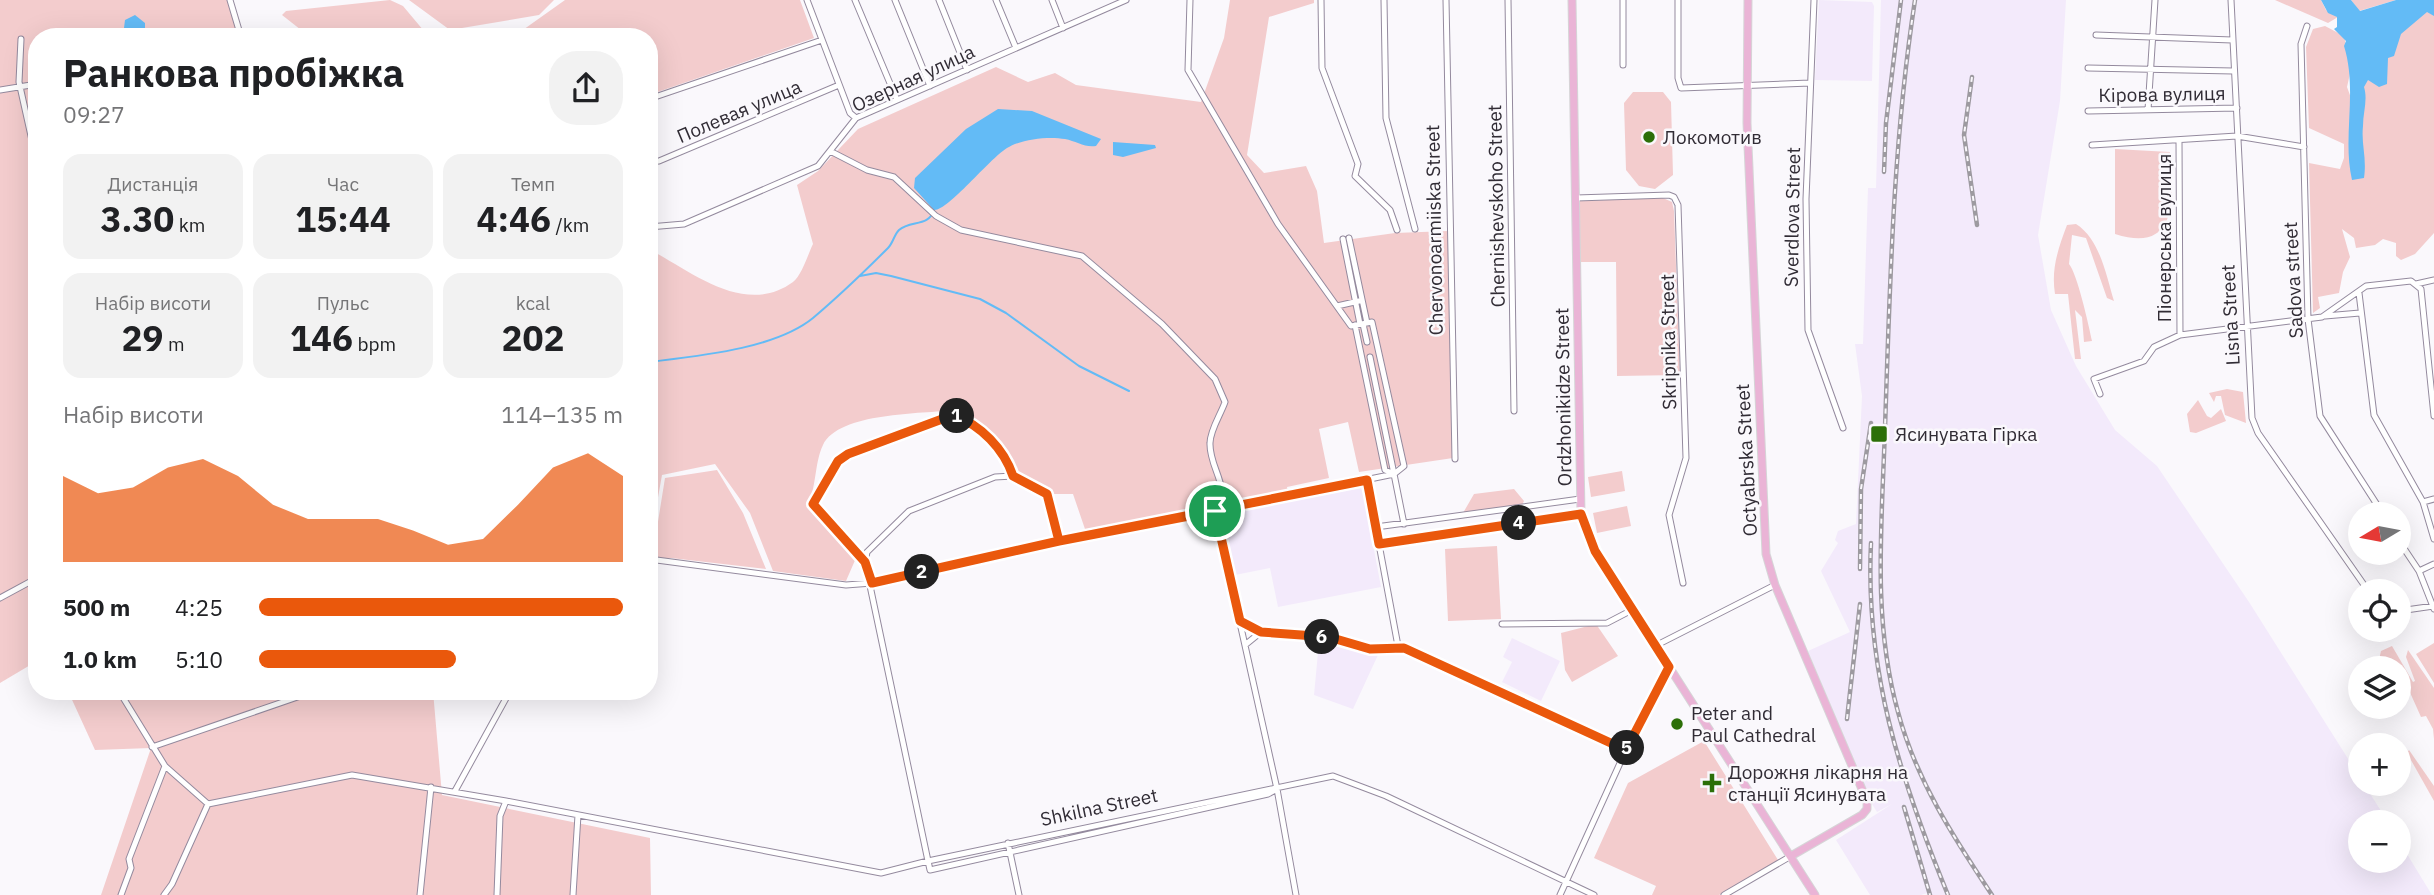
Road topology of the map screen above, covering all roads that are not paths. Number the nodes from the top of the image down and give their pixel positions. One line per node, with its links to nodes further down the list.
1 (230, 0): 23 (street)
2 (807, 0): 28 (street)
3 (855, 0): 44 (street)
4 (895, 0): 38 (street)
5 (939, 0): 33 (street)
6 (996, 0): 30 (street)
7 (1052, 0): 24 (street)
8 (1126, 0): 24 (street, Озерная улица)
9 (1190, 0): 65 (street)
10 (1321, 0): 59 (street)
11 (1384, 0): 58 (street)
12 (1446, 0): 78 (street, Chervonoarmiiska Street)
13 (1508, 0): 75 (street, Chernishevskoho Street)
14 (1573, 0): 56 (main road, Ordzhonikidze Street)
15 (1623, 0): 31 (street)
16 (1678, 0): 39 (street)
17 (1748, 0): 39 (main road, Octyabrska Street)
18 (1814, 0): 36 (street, Sverdlova Street)
19 (2155, 0): 26 (street)
20 (2221, 0): 21 (street)
21 (2231, 0): 29 (street, Lisna Street)
22 (2307, 26): 53 (street, Sadova street)
23 (238, 28)
24 (1063, 28): 30 (street, Озерная улица)
25 (2096, 35): 26 (street)
26 (2152, 37): 29 (street); 34 (street)
27 (21, 39): 41 (street)
28 (822, 40): 37 (street); 43 (street)
29 (2232, 40): 35 (street, Lisna Street)
30 (1016, 48): 33 (street, Озерная улица)
31 (1623, 65)
32 (2088, 68): 34 (street)
33 (967, 69): 38 (street, Озерная улица)
34 (2150, 69): 35 (street); 46 (street)
35 (2233, 71): 45 (street, Lisna Street)
36 (1810, 83): 39 (street); 77 (street, Sverdlova Street)
37 (839, 86): 48 (street); 55 (street, Полевая улица)
38 (930, 86): 44 (street, Озерная улица)
39 (1746, 86): 102 (main road, Octyabrska Street)
40 (28, 87): 41 (street)
41 (20, 89): 42 (street); 49 (street)
42 (0, 90)
43 (658, 96)
44 (897, 100): 48 (street, Озерная улица)
45 (2237, 108): 46 (street, Кірова вулиця); 50 (street, Lisna Street)
46 (2148, 110): 47 (street, Кірова вулиця)
47 (2088, 111)
48 (856, 118): 54 (street, Озерная улица)
49 (28, 124)
50 (2237, 136): 51 (street); 53 (street); 70 (street, Lisna Street)
51 (2179, 141): 52 (street); 71 (street, Піонерська вулиця)
52 (2092, 145)
53 (2304, 147): 68 (street, Sadova street)
54 (830, 151): 57 (street, Озерная улица); 86 (street)
55 (658, 160)
56 (1576, 198): 82 (main road, Ordzhonikidze Street); 101 (street, Skripnika Street)
57 (658, 226)
58 (1415, 229)
59 (1397, 230)
60 (1346, 238): 64 (street)
61 (2434, 280): 62 (street)
62 (2416, 284): 63 (street); 76 (street)
63 (2359, 293): 66 (street); 67 (street)
64 (1359, 301): 65 (street); 69 (street)
65 (1337, 306): 69 (street)
66 (2360, 313): 67 (street); 85 (street)
67 (2322, 317): 68 (street)
68 (2308, 319): 70 (street); 84 (street, Sadova street)
69 (1361, 324): 72 (street); 79 (street); 79 (street)
70 (2246, 326): 71 (street); 98 (street, Lisna Street)
71 (2180, 335): 74 (street)
72 (1367, 342)
73 (1370, 357): 79 (street)
74 (2100, 394)
75 (1514, 411)
76 (2434, 416)
77 (1843, 428)
78 (1455, 460)
79 (1394, 474): 81 (street); 88 (street)
80 (1013, 476): 91 (street); 95 (street); 95 (street)
81 (1367, 480): 86 (street); 89 (street)
82 (1580, 499): 87 (main road, Ordzhonikidze Street); 88 (street)
83 (2434, 499): 85 (street)
84 (2374, 502)
85 (2423, 502): 90 (street)
86 (1215, 511): 91 (street); 107 (street)
87 (1581, 514): 92 (street); 105 (main road, Ordzhonikidze Street)
88 (1404, 524): 89 (street)
89 (1376, 527): 92 (street)
90 (2434, 539)
91 (1059, 541): 100 (street)
92 (1379, 544): 111 (street)
93 (658, 560): 100 (street)
94 (2412, 560): 97 (street)
95 (865, 562): 100 (street)
96 (2434, 564): 97 (street)
97 (2419, 571): 104 (street)
98 (2360, 579)
99 (28, 583): 103 (street)
100 (872, 583): 129 (street)
101 (1683, 583)
102 (1776, 585): 112 (street); 128 (main road, Octyabrska Street)
103 (0, 597)
104 (2433, 607): 106 (street)
105 (1632, 610): 108 (street); 112 (main road, Ordzhonikidze Street)
106 (2411, 610)
107 (1240, 621): 109 (street); 110 (street)
108 (1502, 624)
109 (1261, 632): 110 (street); 111 (street)
110 (1245, 645): 121 (street)
111 (1398, 646): 118 (street)
112 (1655, 646): 113 (main road, Ordzhonikidze Street)
113 (1669, 667): 118 (street); 128 (main road, Ordzhonikidze Street)
114 (124, 700): 117 (street)
115 (289, 700): 117 (street)
116 (505, 700): 122 (street)
117 (152, 747): 119 (street)
118 (1626, 750): 130 (street)
119 (165, 766): 124 (street); 131 (street)
120 (431, 787): 122 (street, Shkilna Street); 124 (street, Shkilna Street); 133 (street)
121 (1277, 789): 126 (street, Shkilna Street); 127 (street, Shkilna Street); 130 (street, Shkilna Street); 137 (street)
122 (455, 791): 123 (street, Shkilna Street)
123 (506, 801): 125 (street, Shkilna Street); 134 (street)
124 (208, 804): 132 (street)
125 (578, 815): 129 (street, Shkilna Street); 135 (street)
126 (1007, 843): 127 (street); 129 (street, Shkilna Street)
127 (1010, 852): 129 (street, Shkilna Street); 136 (street)
128 (1791, 856): 140 (street); 141 (main road, Ordzhonikidze Street)
129 (928, 861)
130 (1566, 881): 138 (street); 139 (street, Shkilna Street)
131 (121, 895)
132 (164, 895)
133 (419, 895)
134 (497, 895)
135 (573, 895)
136 (1018, 895)
137 (1296, 895)
138 (1560, 895)
139 (1594, 895)
140 (1724, 895)
141 (1815, 895)

